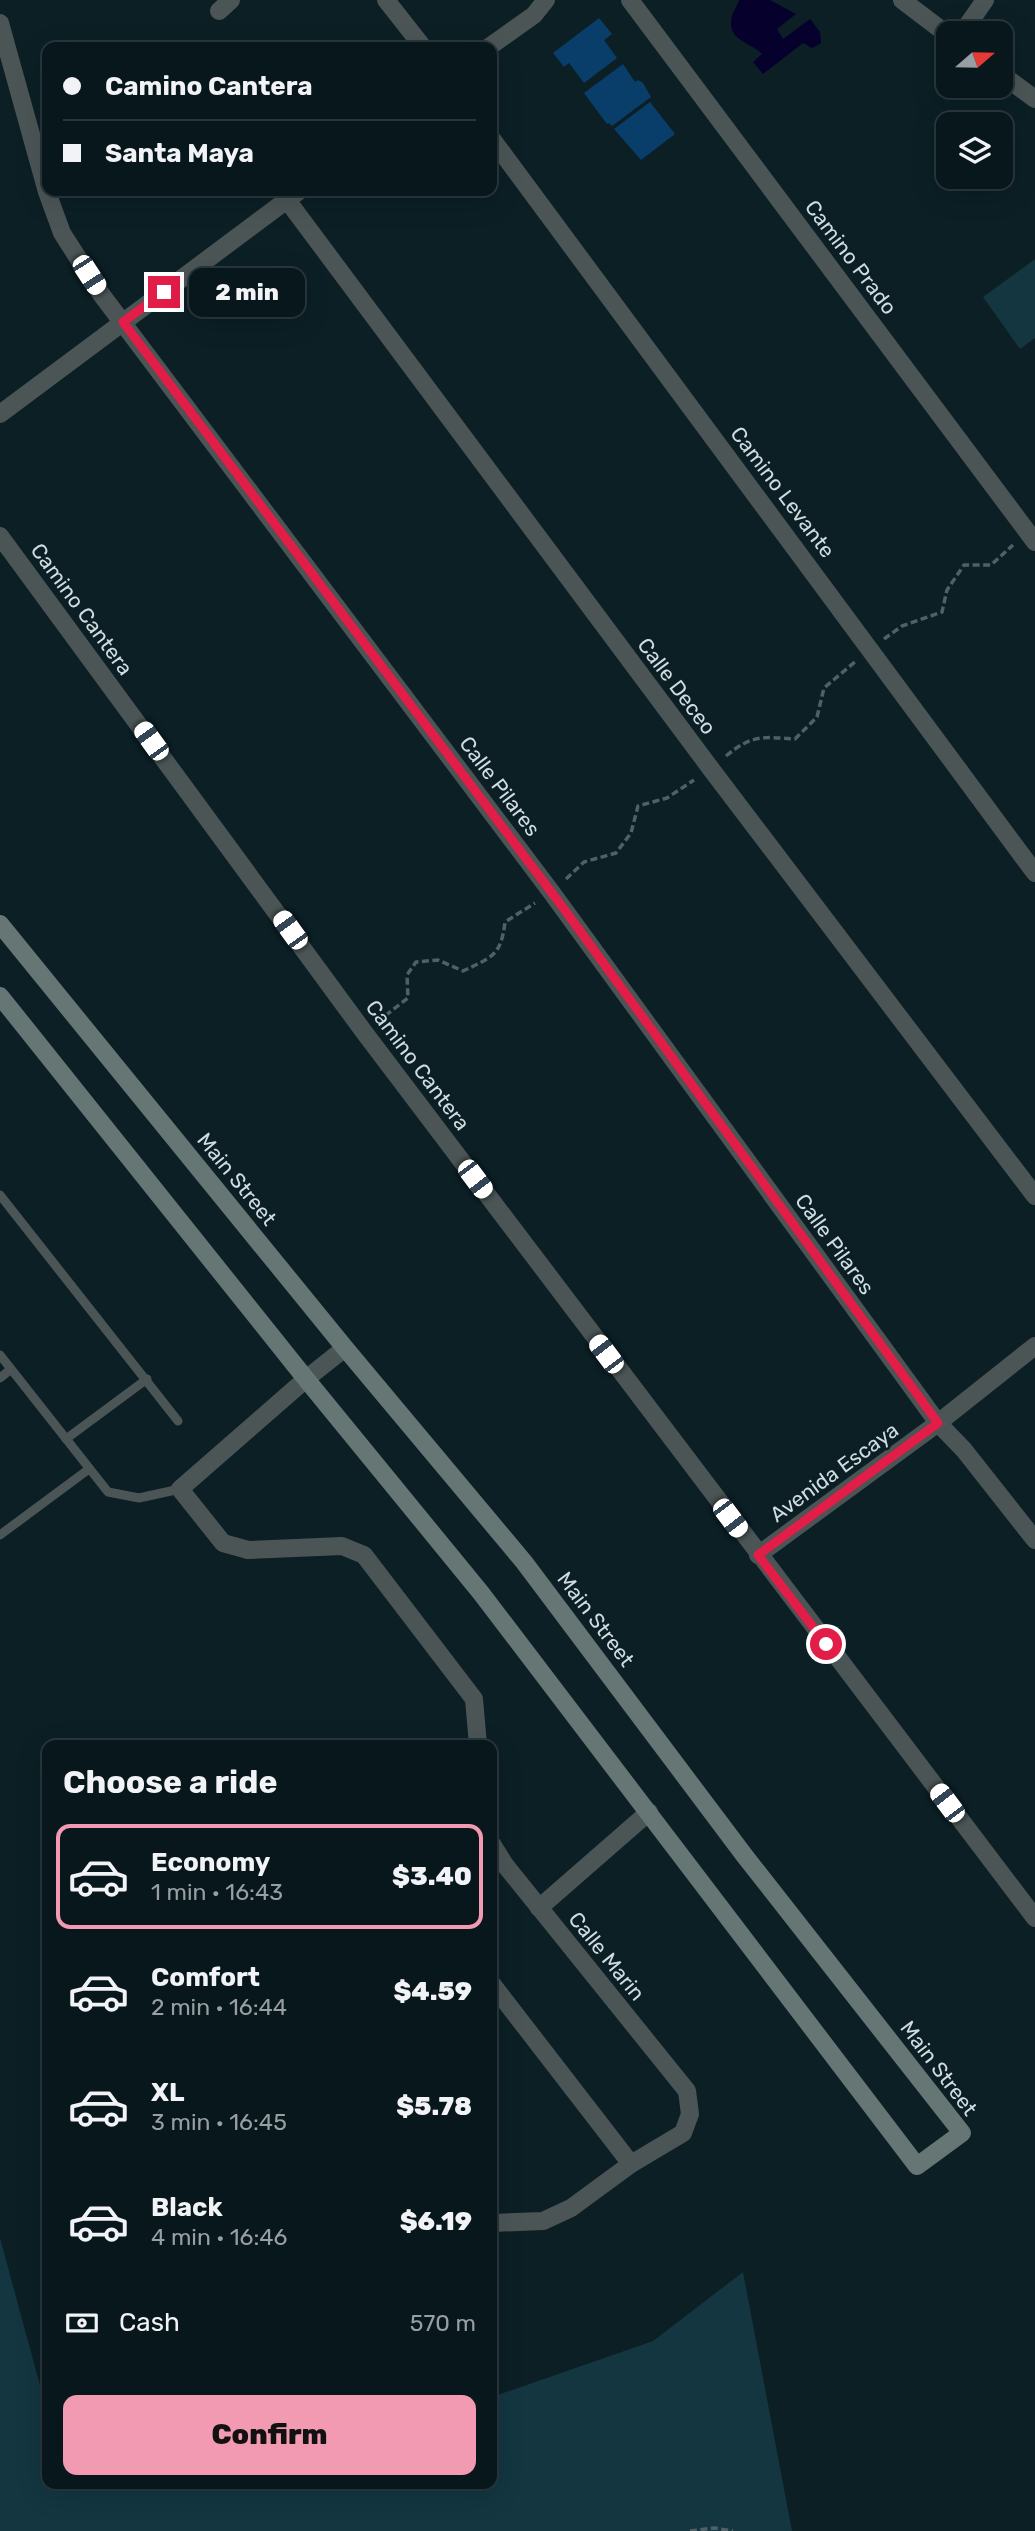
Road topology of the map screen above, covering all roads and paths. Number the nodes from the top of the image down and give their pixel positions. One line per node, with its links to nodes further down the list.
1 (386, 0): 9 (street)
2 (546, 0): 10 (street)
3 (630, 0): 21 (street, Camino Prado)
4 (902, 0): 8 (street)
5 (985, 0): 6 (street)
6 (970, 21)
7 (0, 23): 14 (street, Calle Pilares)
8 (936, 26)
9 (419, 42)
10 (496, 42)
11 (1013, 83): 12 (street)
12 (1035, 99)
13 (497, 146): 22 (street, Camino Levante)
14 (42, 173)
15 (49, 196): 18 (street, Calle Pilares)
16 (292, 196): 18 (street)
17 (294, 196): 23 (street, Calle Deceo)
18 (123, 322): 19 (street); 25 (street, Calle Pilares)
19 (0, 414)
20 (0, 536): 28 (street, Camino Cantera)
21 (1032, 537): 22 (path)
22 (870, 650): 23 (path); 24 (street, Camino Levante)
23 (711, 769): 25 (path); 30 (street, Calle Deceo)
24 (1035, 873)
25 (551, 893): 28 (path); 39 (street, Calle Pilares)
26 (0, 924): 32 (main road, Main Street)
27 (0, 996): 37 (main road, Main Street)
28 (365, 1032): 45 (street, Camino Cantera)
29 (0, 1195): 36 (lane)
30 (1035, 1196)
31 (1035, 1346): 39 (street, Avenida Escaya)
32 (345, 1348): 37 (street); 47 (main road, Main Street)
33 (0, 1355): 34 (lane)
34 (11, 1369): 35 (lane); 40 (lane)
35 (0, 1378)
36 (147, 1379): 38 (lane); 40 (lane)
37 (306, 1379): 42 (street); 47 (main road, Main Street)
38 (178, 1421)
39 (938, 1423): 44 (street, Calle Pilares); 45 (street, Avenida Escaya)
40 (66, 1439): 41 (lane)
41 (89, 1469): 42 (lane); 43 (lane)
42 (180, 1489): 46 (street)
43 (0, 1535)
44 (1035, 1540)
45 (758, 1555): 50 (street, Camino Cantera)
46 (478, 1740)
47 (649, 1812): 49 (street)
48 (498, 1870): 49 (street, Calle Marin)
49 (539, 1908): 52 (street, Calle Marin)
50 (1035, 1918)
51 (497, 1990): 52 (street)
52 (631, 2164): 53 (street)
53 (497, 2221)
54 (690, 2531): 55 (path)
55 (733, 2531)

